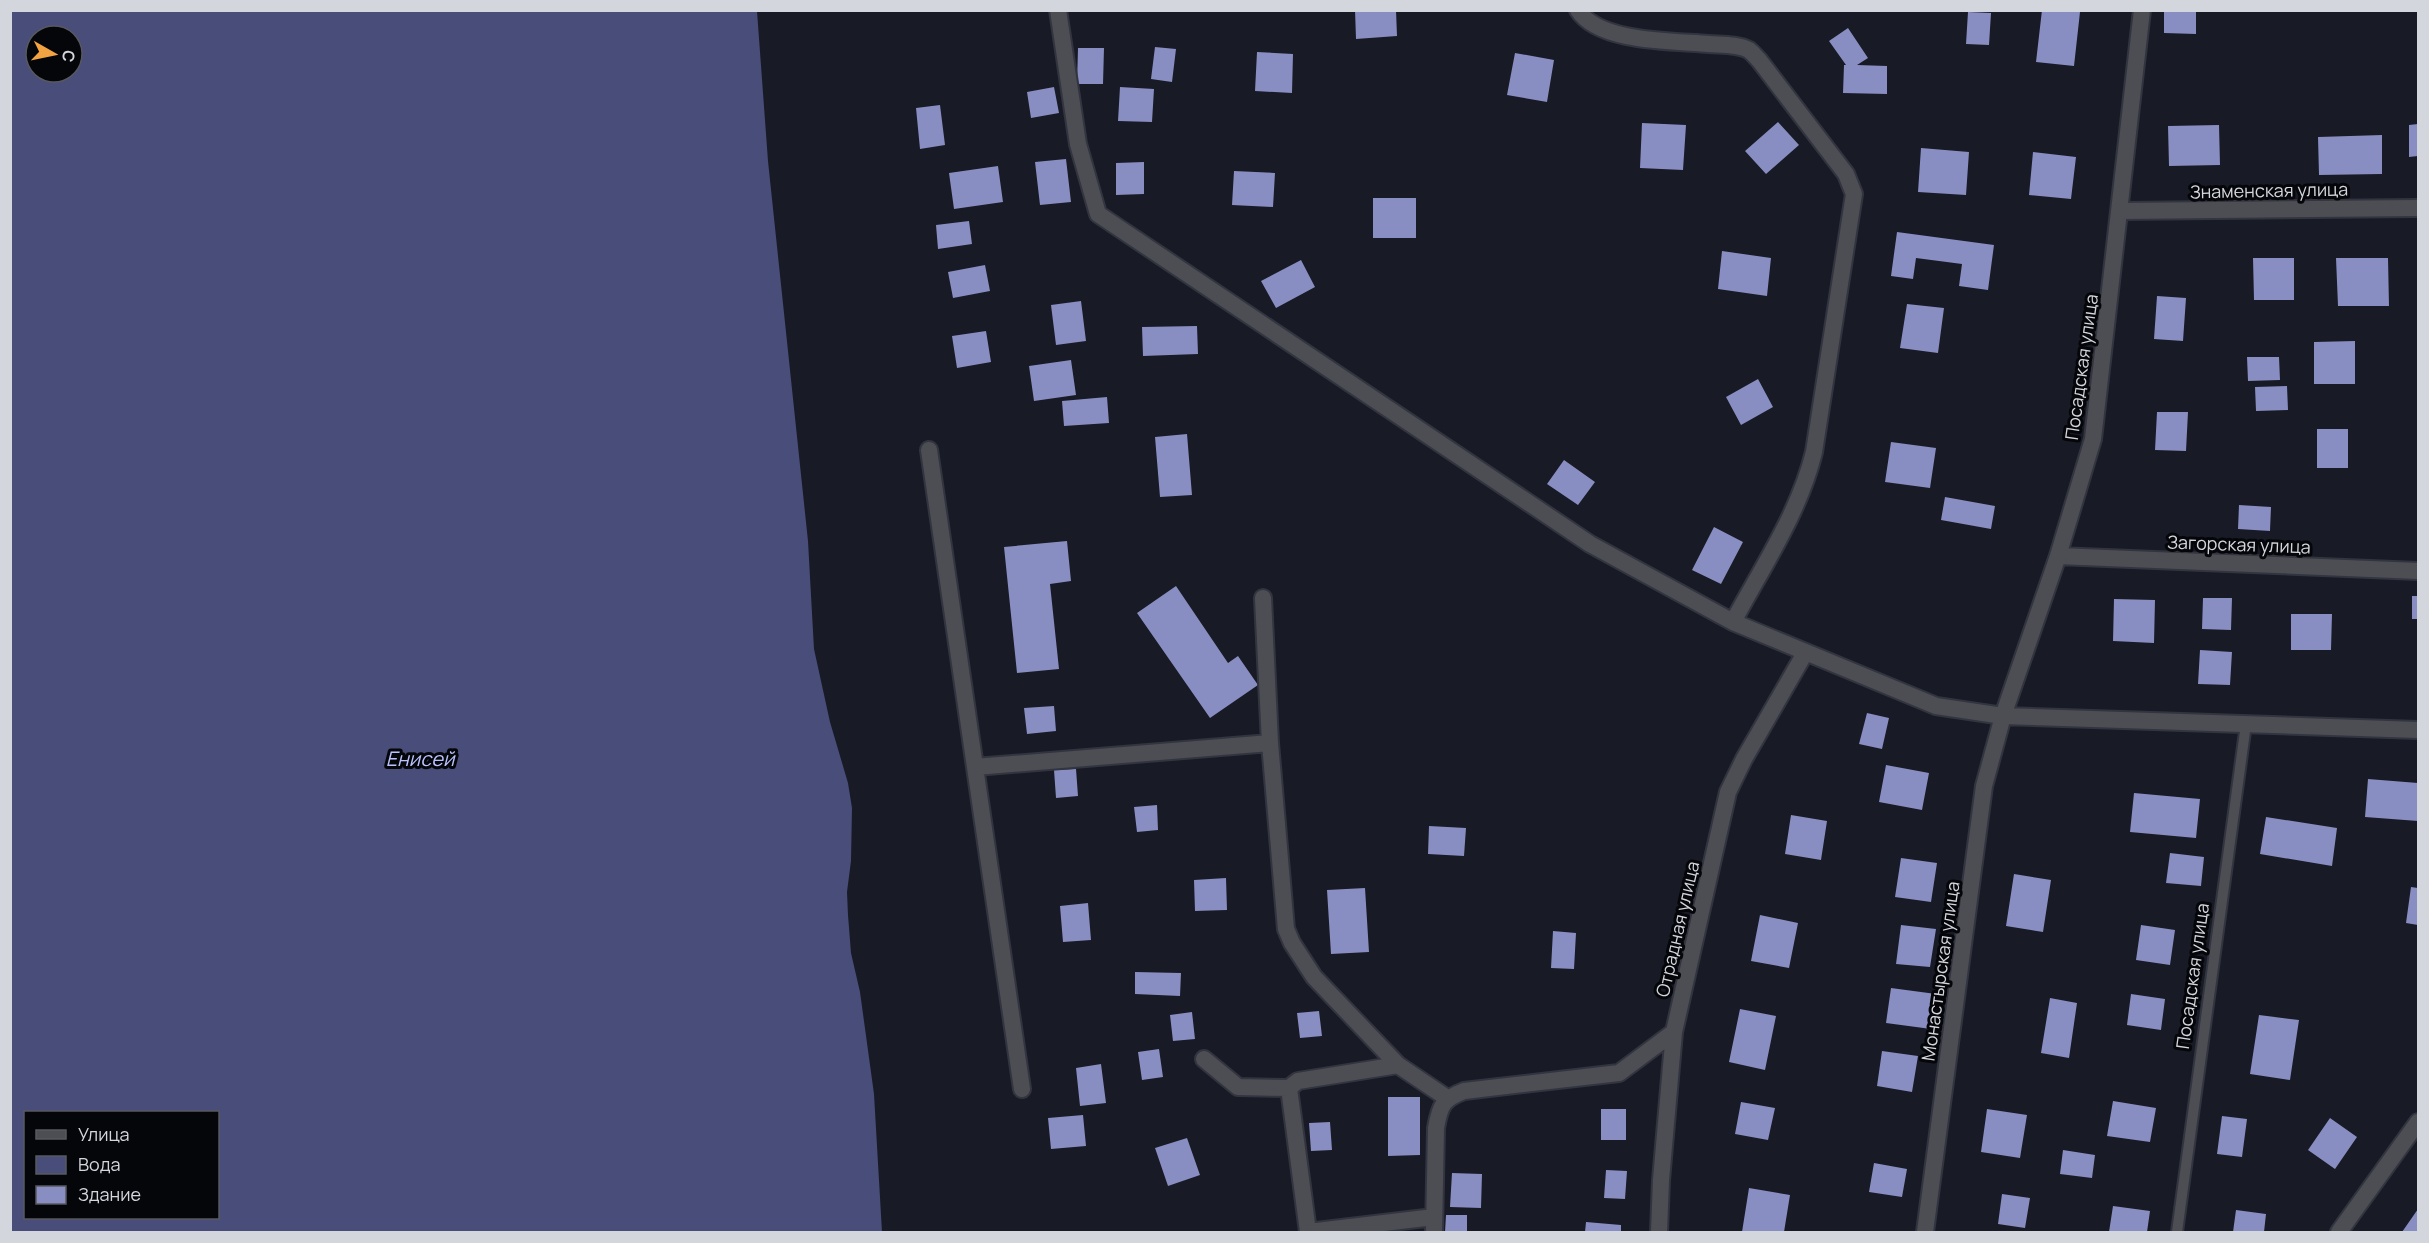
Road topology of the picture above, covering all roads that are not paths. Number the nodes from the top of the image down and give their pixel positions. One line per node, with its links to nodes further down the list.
1 (1058, 10): 10 (street)
2 (1578, 10): 10 (street)
3 (2142, 10): 5 (street, Посадская улица)
4 (2418, 208): 5 (street, Знаменская улица)
5 (2120, 211): 7 (street, Посадская улица)
6 (929, 450): 16 (street)
7 (2058, 556): 8 (street, Загорская улица); 12 (street, Посадская улица)
8 (2418, 571)
9 (1263, 598): 15 (street)
10 (1733, 622): 11 (street)
11 (1804, 653): 12 (street); 17 (street, Отрадная улица)
12 (2003, 716): 13 (street); 27 (street, Монастырская улица)
13 (2246, 724): 14 (street); 28 (lane, Посадская улица)
14 (2418, 730)
15 (1270, 743): 16 (street); 19 (street)
16 (975, 767): 21 (street)
17 (1674, 1032): 22 (street); 26 (street, Отрадная улица)
18 (1204, 1059): 20 (street)
19 (1398, 1065): 20 (street); 22 (street)
20 (1289, 1088): 25 (street)
21 (1022, 1089)
22 (1447, 1098): 24 (street)
23 (2418, 1122): 29 (street)
24 (1434, 1225): 25 (street)
25 (1308, 1233)
26 (1659, 1233)
27 (1925, 1233)
28 (2177, 1233)
29 (2339, 1233)

